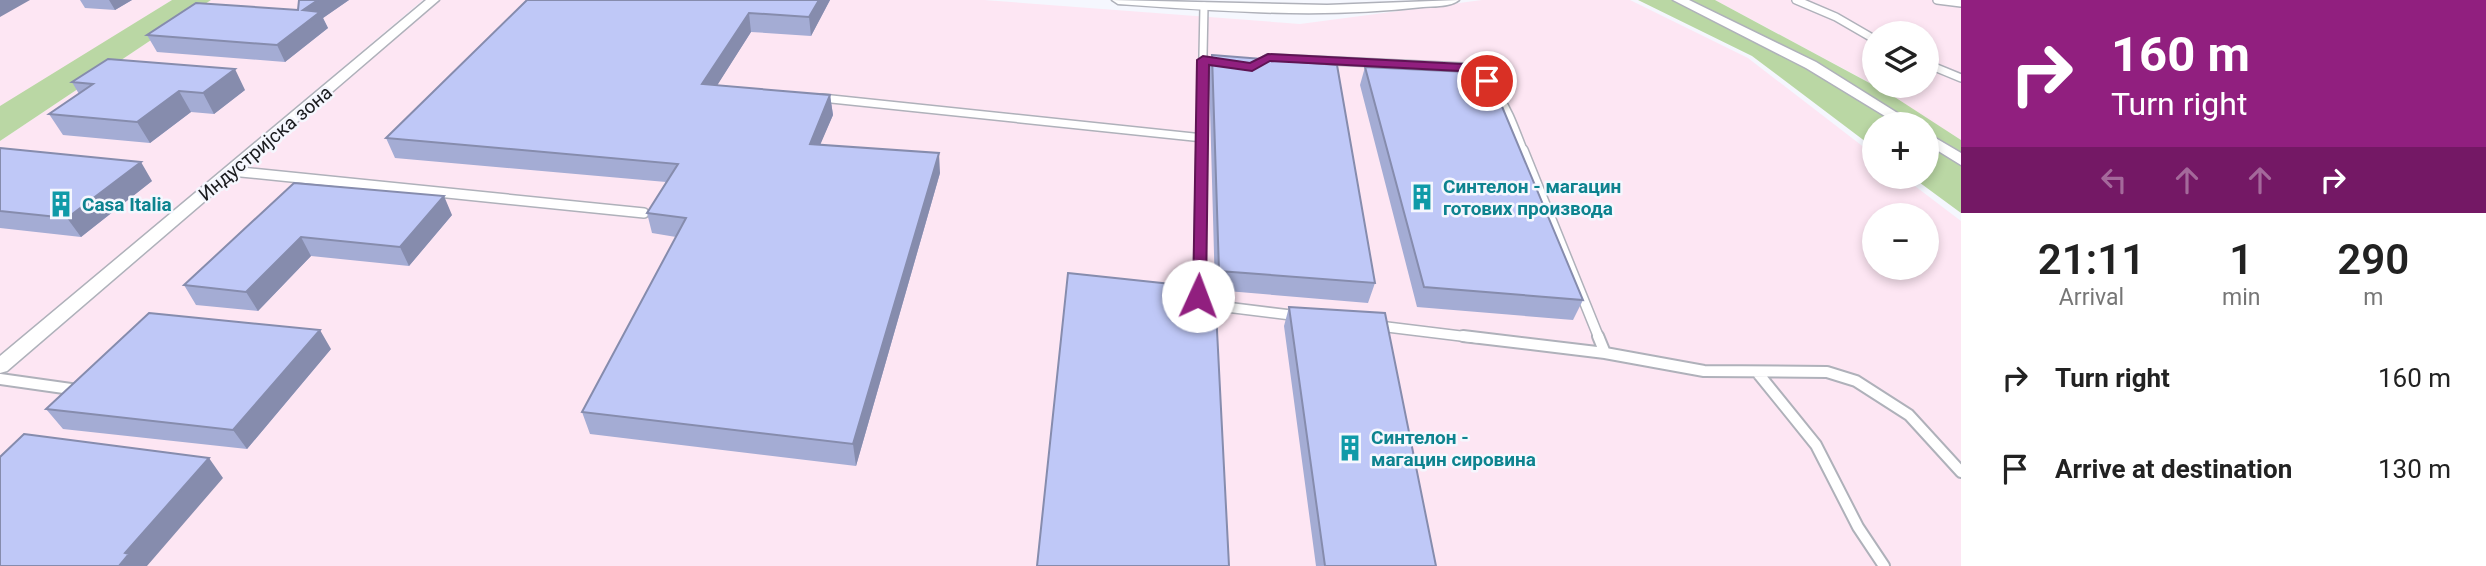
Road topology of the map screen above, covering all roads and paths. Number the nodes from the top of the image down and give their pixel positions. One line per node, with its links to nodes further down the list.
1 (433, 0): 20 (street, Индустријска зона)
2 (1118, 0): 8 (street)
3 (1453, 0): 8 (street)
4 (1679, 0): 16 (street)
5 (1796, 0): 9 (lane)
6 (1937, 0): 7 (lane)
7 (1961, 4)
8 (1204, 6): 10 (lane)
9 (1862, 32)
10 (1203, 60): 11 (lane); 17 (lane)
11 (1216, 62)
12 (1252, 67): 24 (lane)
13 (1939, 69): 14 (lane)
14 (1961, 78)
15 (821, 98): 17 (lane)
16 (1888, 112)
17 (1203, 138): 22 (lane)
18 (1939, 145): 19 (street)
19 (1961, 160)
20 (231, 171): 21 (lane); 25 (street, Индустријска зона)
21 (644, 213)
22 (1315, 318)
23 (1370, 325): 24 (lane)
24 (1605, 353): 26 (lane)
25 (0, 366)
26 (1757, 372): 29 (lane); 30 (lane)
27 (0, 379): 28 (lane)
28 (81, 391)
29 (1961, 472)
30 (1884, 566)

